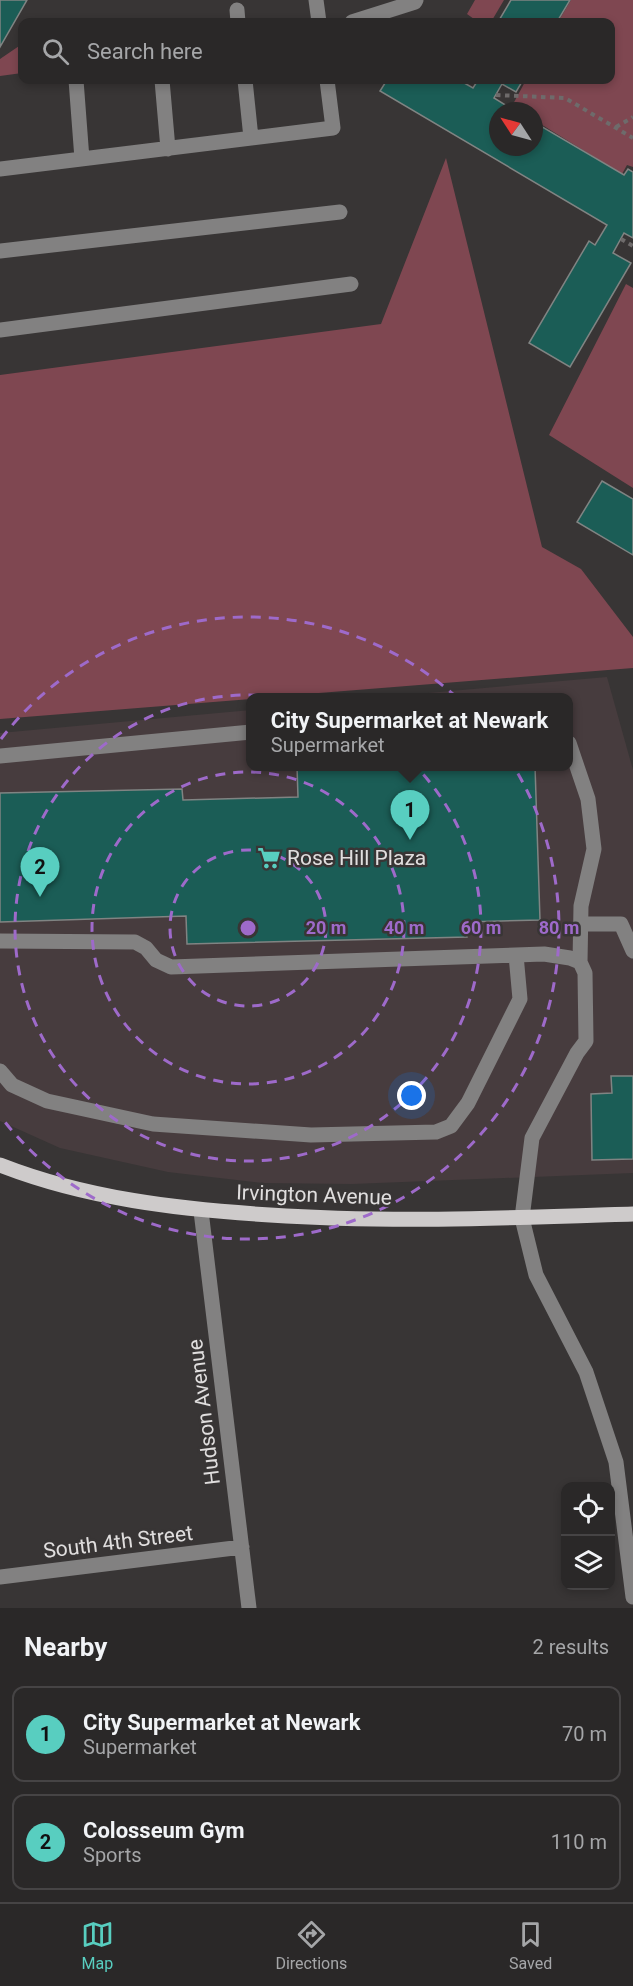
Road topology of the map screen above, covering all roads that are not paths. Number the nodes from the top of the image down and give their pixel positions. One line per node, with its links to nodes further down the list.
1 (316, 0): 3 (street)
2 (416, 0): 4 (street)
3 (318, 18)
4 (365, 18)
5 (76, 84): 11 (street)
6 (162, 84): 10 (street)
7 (245, 84): 9 (street)
8 (328, 84): 9 (street)
9 (251, 138): 10 (street)
10 (168, 149): 11 (street)
11 (82, 159): 12 (street)
12 (0, 169)
13 (340, 212): 14 (street)
14 (0, 251)
15 (351, 284): 16 (street)
16 (0, 330)
17 (246, 732): 19 (street)
18 (573, 755): 20 (street)
19 (0, 756)
20 (581, 924): 22 (street); 24 (street)
21 (0, 941): 23 (street)
22 (633, 951)
23 (516, 955): 24 (street); 25 (street)
24 (580, 962): 29 (street)
25 (0, 1071)
26 (0, 1164): 27 (main road, Irvington Avenue)
27 (201, 1211): 29 (main road, Irvington Avenue); 30 (street, Hudson Avenue)
28 (633, 1214): 29 (main road, Irvington Avenue)
29 (522, 1218): 32 (street)
30 (242, 1547): 31 (street, South 4th Street); 33 (street, Hudson Avenue)
31 (0, 1577)
32 (633, 1597)
33 (249, 1608)

